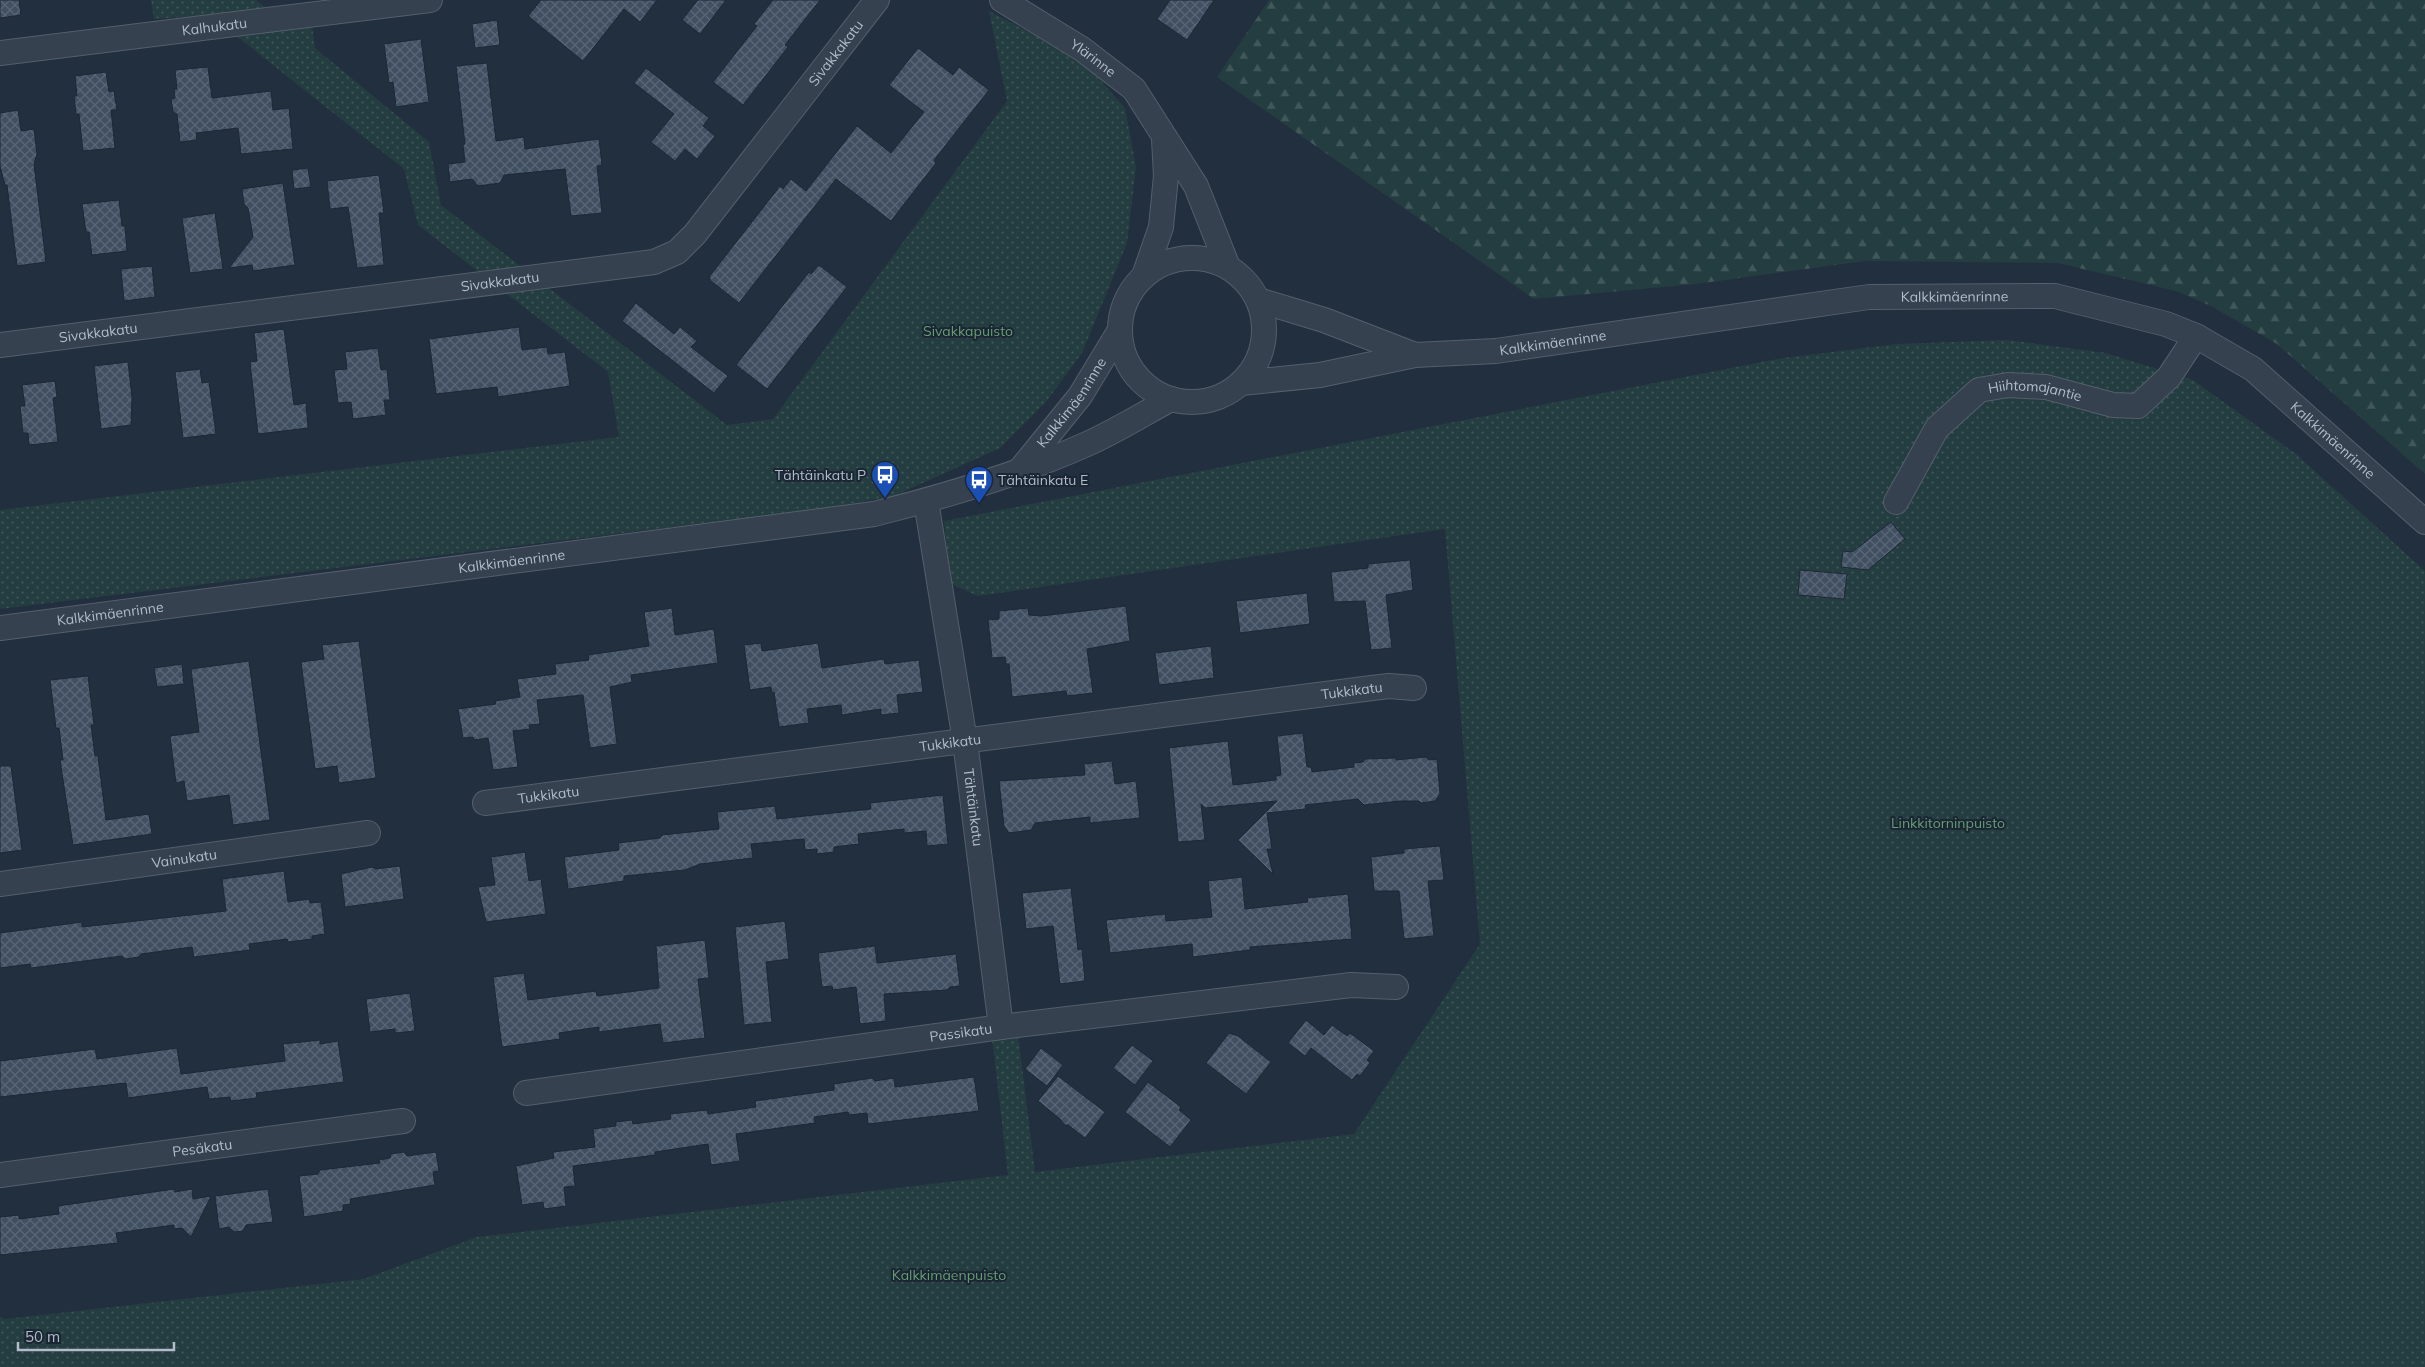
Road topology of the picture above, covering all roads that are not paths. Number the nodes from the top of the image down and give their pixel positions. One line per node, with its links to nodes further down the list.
1 (430, 0): 4 (street, Kalhukatu)
2 (877, 0): 11 (street, Sivakkakatu)
3 (1002, 0): 5 (street, Ylärinne)
4 (0, 53)
5 (1164, 137): 6 (street, Ylärinne); 7 (street, Ylärinne)
6 (1228, 267): 7 (street); 8 (street)
7 (1144, 276): 9 (street)
8 (1258, 300): 12 (street, Kalkkimäenrinne); 13 (street)
9 (1120, 330): 14 (street); 15 (street, Kalkkimäenrinne)
10 (2196, 336): 12 (street, Kalkkimäenrinne); 17 (street, Hiihtomajantie); 18 (street, Kalkkimäenrinne)
11 (0, 345)
12 (1415, 355): 13 (street, Kalkkimäenrinne)
13 (1241, 383): 14 (street)
14 (1170, 399): 15 (street, Kalkkimäenrinne)
15 (1019, 472): 16 (street, Kalkkimäenrinne)
16 (926, 501): 19 (street, Kalkkimäenrinne); 21 (street, Tähtäinkatu)
17 (1896, 502)
18 (2425, 522)
19 (0, 628)
20 (1414, 688): 21 (street, Tukkikatu)
21 (965, 741): 22 (street, Tukkikatu); 26 (street, Tähtäinkatu)
22 (485, 803)
23 (368, 833): 24 (street, Vainukatu)
24 (0, 884)
25 (1396, 987): 26 (street, Passikatu)
26 (1001, 1026): 27 (street, Passikatu)
27 (526, 1093)
28 (403, 1121): 29 (street, Pesäkatu)
29 (0, 1176)

